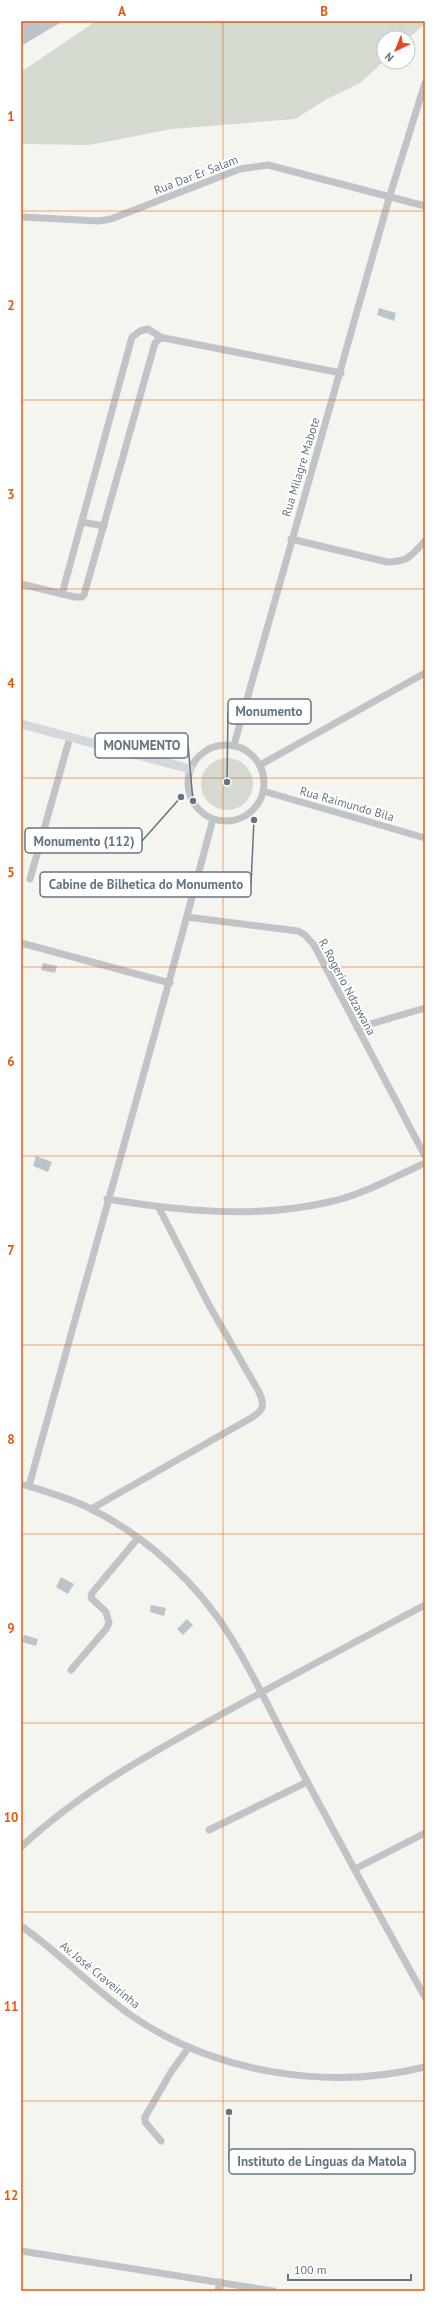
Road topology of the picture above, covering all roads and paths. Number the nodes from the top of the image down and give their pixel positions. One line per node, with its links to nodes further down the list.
1 (425, 83): 2 (street, Rua Milagre Mabote)
2 (390, 195): 3 (street, Rua Dar Er Salam); 4 (street, Rua Dar Er Salam); 6 (street, Rua Milagre Mabote)
3 (425, 206)
4 (21, 217)
5 (162, 338): 6 (street); 7 (street); 8 (street)
6 (341, 373): 9 (street, Rua Milagre Mabote)
7 (82, 522): 8 (street); 12 (street)
8 (104, 526): 12 (street)
9 (291, 539): 10 (street); 16 (street, Rua Milagre Mabote)
10 (425, 541)
11 (21, 584): 12 (street)
12 (62, 594)
13 (425, 673): 17 (street)
14 (21, 724): 15 (street)
15 (70, 737): 18 (street); 22 (street)
16 (234, 745): 17 (street); 18 (street)
17 (260, 765): 19 (street)
18 (190, 769): 20 (street)
19 (263, 791): 20 (street); 21 (street, Rua Raimundo Bila)
20 (213, 818): 23 (street)
21 (425, 838)
22 (30, 879)
23 (187, 917): 25 (street); 27 (street, R. Rogerio Ndzawana)
24 (21, 943): 25 (street)
25 (170, 982): 30 (street)
26 (425, 1008): 27 (street)
27 (357, 1028): 28 (street, R. Rogerio Ndzawana)
28 (425, 1156)
29 (425, 1163): 31 (street)
30 (107, 1199): 31 (street); 33 (street)
31 (159, 1208): 34 (street)
32 (21, 1484): 33 (street)
33 (29, 1486): 34 (street)
34 (92, 1509): 35 (street)
35 (138, 1538): 37 (street); 38 (street)
36 (425, 1605): 38 (street)
37 (71, 1670)
38 (262, 1692): 39 (street); 42 (street)
39 (307, 1782): 40 (street); 43 (street)
40 (209, 1830)
41 (425, 1832): 43 (street)
42 (21, 1847)
43 (355, 1869): 45 (street)
44 (21, 1926): 46 (street, Av. José Craveirinha)
45 (425, 1997)
46 (189, 2047): 47 (street, Av. José Craveirinha); 48 (street)
47 (425, 2066)
48 (161, 2141)
49 (21, 2251): 50 (street)
50 (220, 2282): 51 (street); 52 (street)
51 (218, 2291)
52 (273, 2291)

